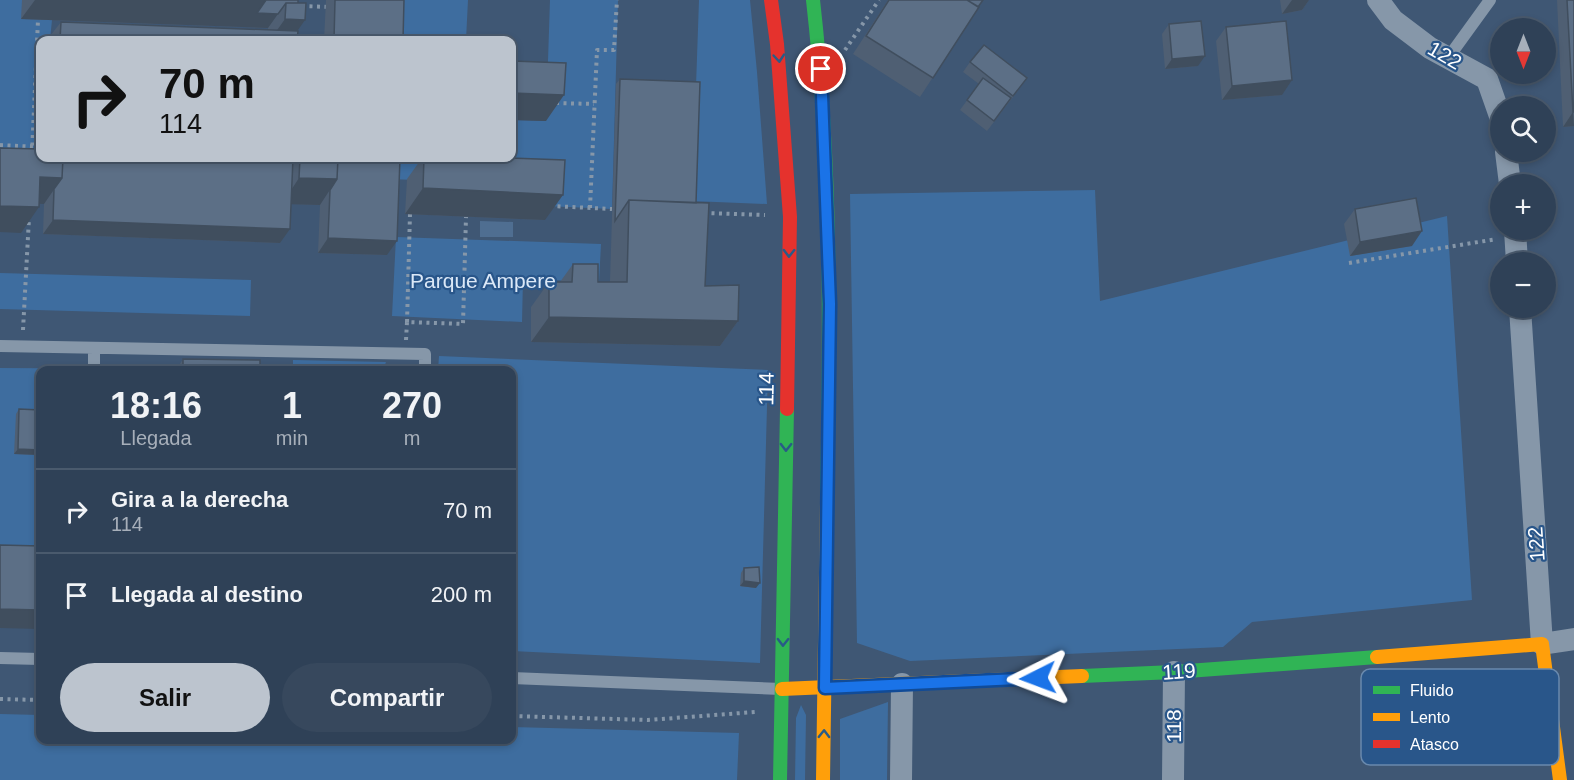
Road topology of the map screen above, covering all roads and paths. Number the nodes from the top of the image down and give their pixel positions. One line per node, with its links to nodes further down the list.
1 (617, 0): 16 (path)
2 (771, 0): 28 (main road, 114, one-way to 28)
3 (813, 0): 45 (main road)
4 (879, 0): 11 (path)
5 (1378, 0): 12 (street, 122)
6 (1490, 0): 12 (lane)
7 (298, 6): 8 (path)
8 (335, 7)
9 (38, 20): 10 (path)
10 (37, 36)
11 (843, 53)
12 (1448, 58): 14 (street, 122)
13 (36, 62): 18 (path)
14 (1493, 96)
15 (547, 102): 16 (path)
16 (594, 104): 22 (path)
17 (0, 145): 18 (path)
18 (32, 146): 19 (path); 20 (path)
19 (36, 146)
20 (32, 156)
21 (546, 206): 22 (path)
22 (590, 208): 23 (path)
23 (612, 209)
24 (700, 213): 28 (path)
25 (410, 214): 27 (path)
26 (29, 215): 33 (path)
27 (466, 217)
28 (790, 217): 46 (main road, 114, one-way to 46)
29 (1490, 237): 30 (path)
30 (1349, 263)
31 (1521, 318): 38 (street, 122)
32 (0, 346): 33 (lane)
33 (22, 346): 34 (lane)
34 (94, 348): 35 (lane); 36 (lane)
35 (94, 366)
36 (425, 366)
37 (1574, 639): 38 (street, 119)
38 (1542, 644): 41 (main road, 122); 42 (main road, 119)
39 (0, 658): 40 (lane)
40 (36, 659)
41 (1545, 669)
42 (1174, 672): 44 (main road, 119); 54 (street, 118)
43 (516, 678): 46 (lane)
44 (902, 684): 45 (main road, 119); 53 (street)
45 (825, 688): 46 (main road, 119); 52 (main road, one-way to 45)
46 (782, 689): 49 (path); 51 (main road, 114)
47 (0, 699): 48 (path)
48 (36, 700)
49 (516, 716)
50 (1558, 765): 55 (main road, 122)
51 (780, 780)
52 (823, 780)
53 (901, 780)
54 (1173, 780)
55 (1560, 780)

